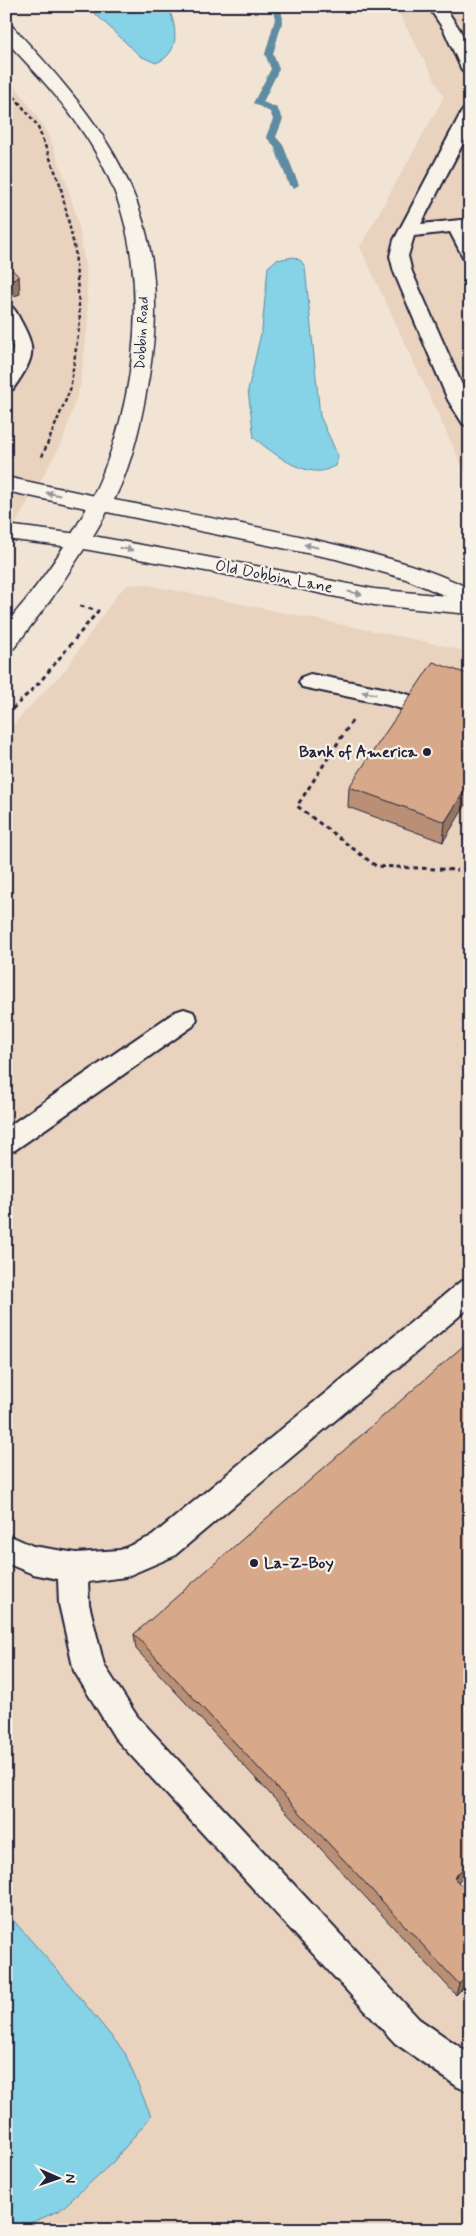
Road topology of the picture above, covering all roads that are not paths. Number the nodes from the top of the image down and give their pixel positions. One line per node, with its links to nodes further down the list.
1 (436, 6): 3 (lane)
2 (6, 30): 12 (street, Dobbin Road)
3 (470, 68)
4 (470, 113): 6 (lane)
5 (463, 224): 6 (lane); 7 (lane)
6 (408, 231): 10 (lane)
7 (470, 253)
8 (6, 312): 9 (lane)
9 (6, 384)
10 (470, 420)
11 (6, 484): 12 (street, one-way to 11)
12 (100, 504): 14 (street, Dobbin Road); 15 (street, one-way to 12)
13 (6, 532): 14 (street, Old Dobbin Lane)
14 (78, 541): 16 (street, Old Dobbin Lane, one-way to 16); 17 (street, Dobbin Road)
15 (470, 599)
16 (470, 606)
17 (6, 642)
18 (310, 682): 19 (lane, one-way to 18)
19 (416, 706)
20 (184, 1019): 21 (lane)
21 (6, 1142)
22 (470, 1290): 24 (lane)
23 (6, 1548): 24 (lane)
24 (72, 1567): 25 (lane)
25 (470, 2075)

